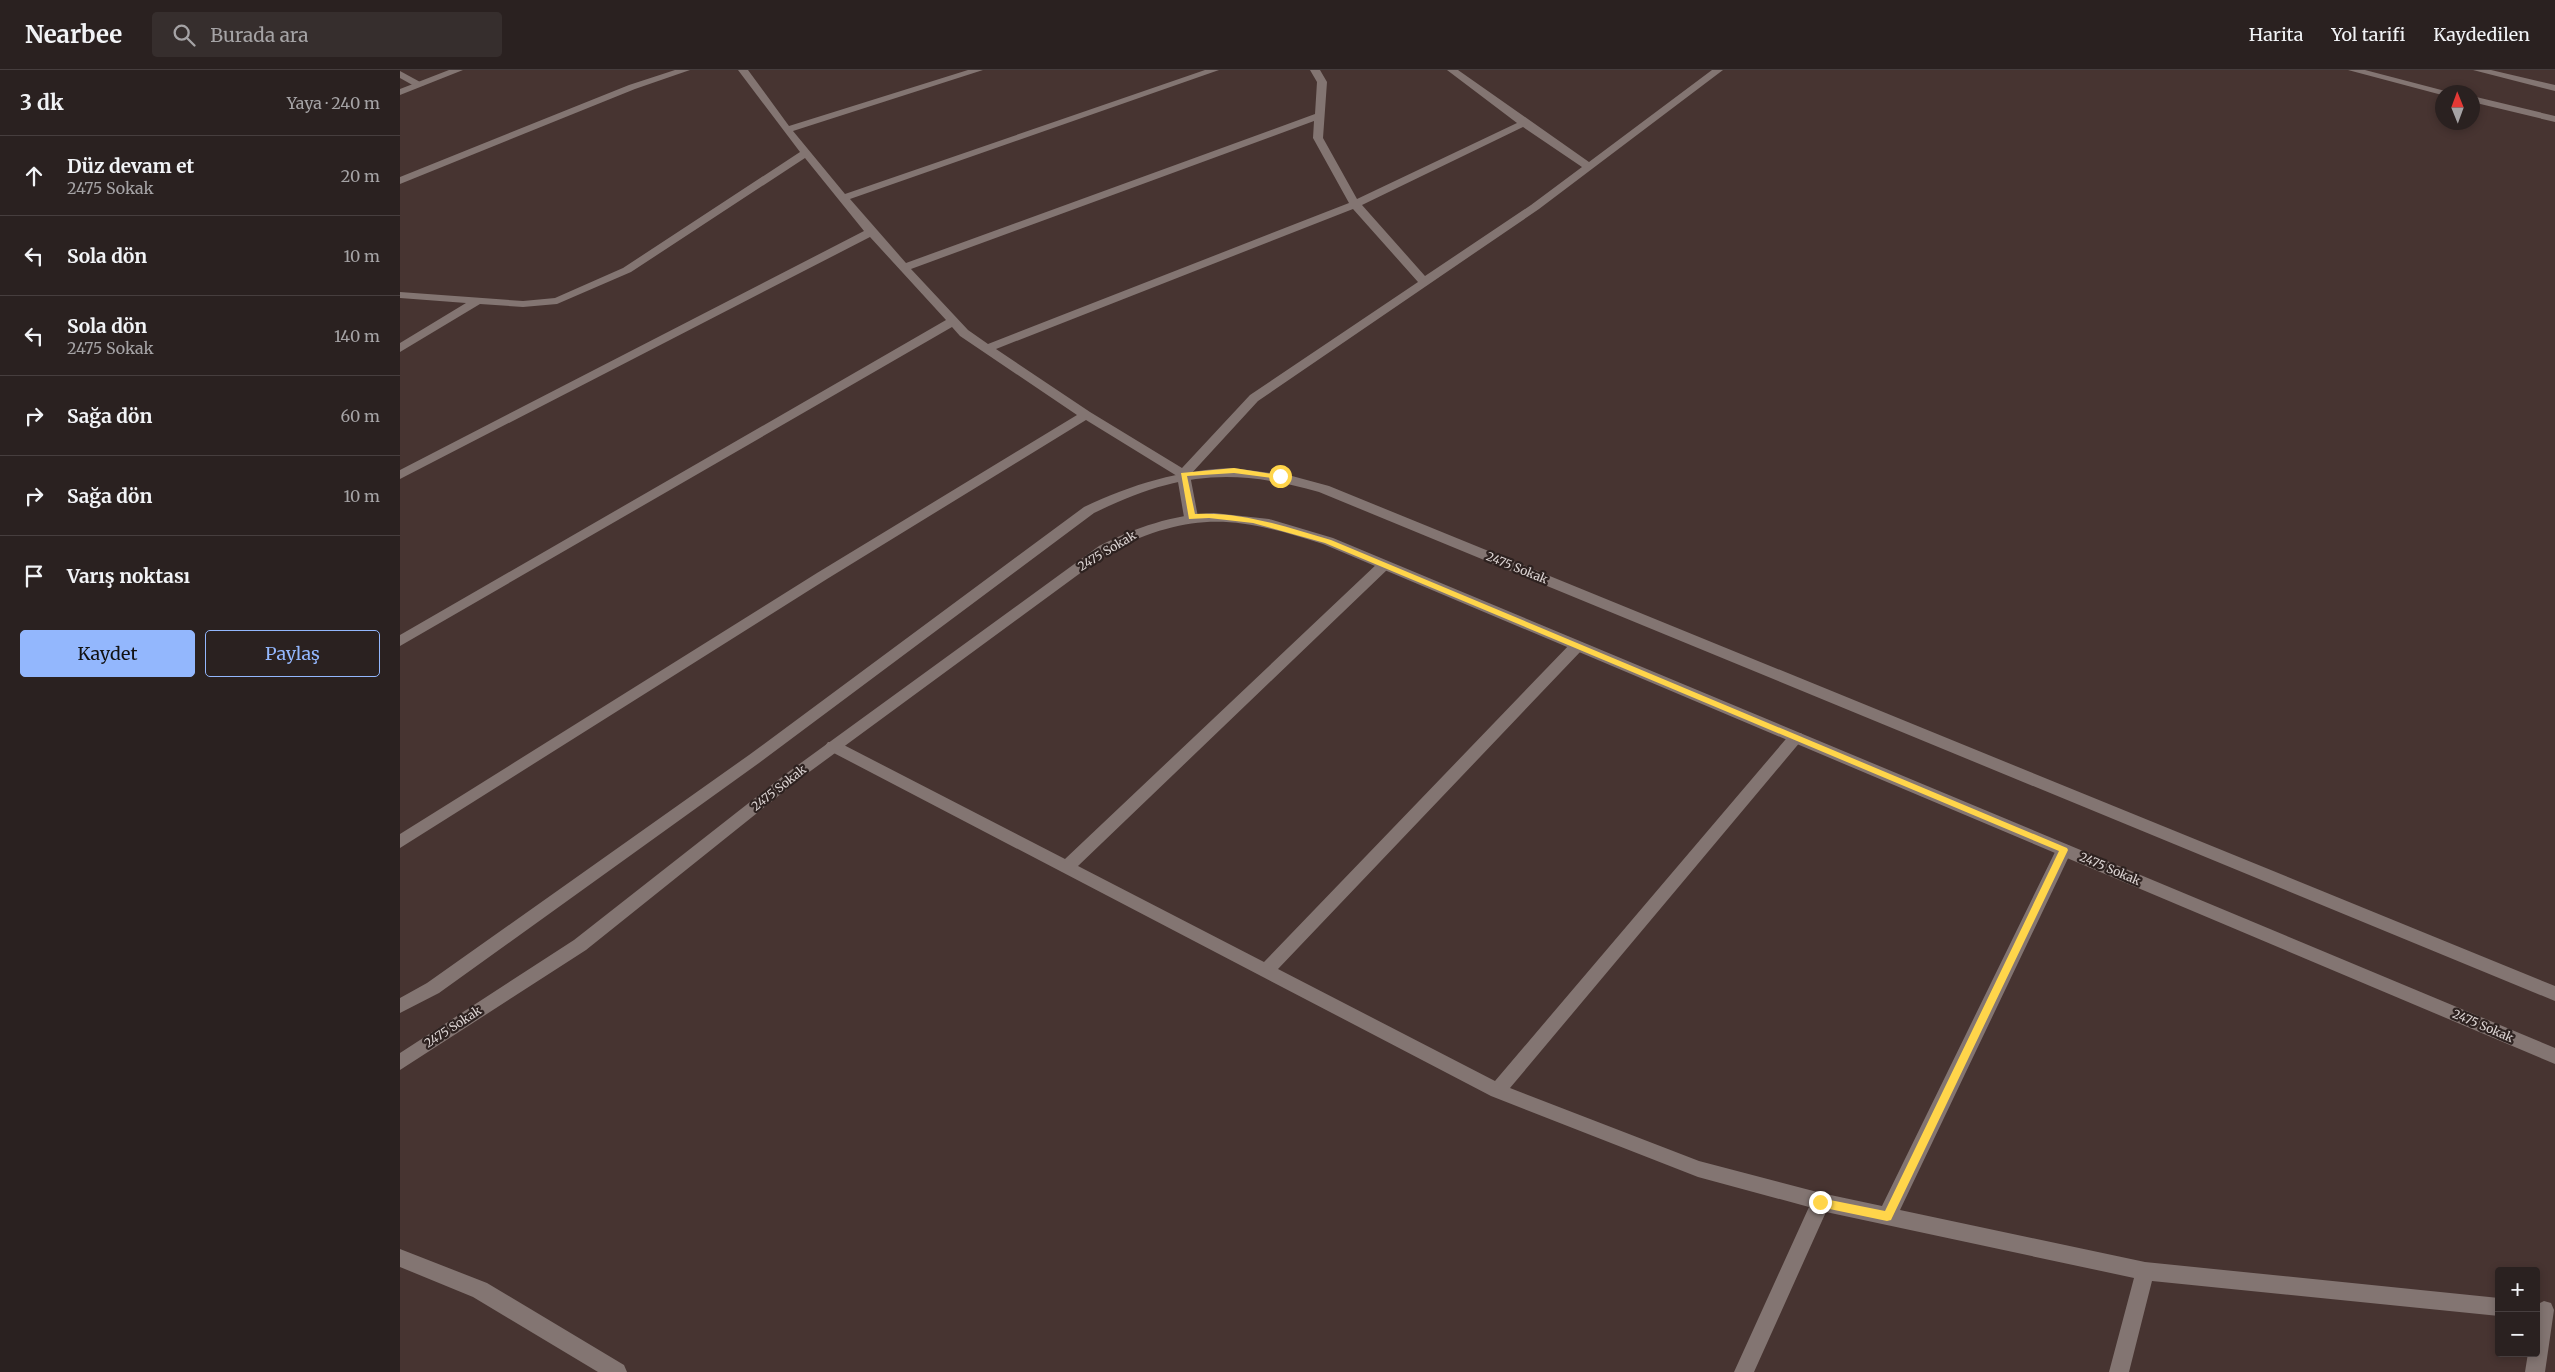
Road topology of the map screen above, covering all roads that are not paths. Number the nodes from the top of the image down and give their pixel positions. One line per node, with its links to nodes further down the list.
1 (458, 70): 12 (street)
2 (684, 70): 23 (street)
3 (743, 70): 20 (street)
4 (978, 70): 20 (street)
5 (1214, 70): 24 (street)
6 (1315, 70): 17 (street)
7 (1452, 70): 19 (street)
8 (1718, 70): 22 (street)
9 (2353, 70): 14 (street)
10 (2478, 70): 13 (street)
11 (400, 74): 12 (street)
12 (419, 85): 15 (street)
13 (2555, 88)
14 (2435, 90)
15 (400, 92)
16 (2480, 101): 18 (street)
17 (1318, 116): 25 (street); 27 (street)
18 (2555, 119)
19 (1524, 124): 22 (street); 25 (street)
20 (787, 130): 21 (street)
21 (806, 153): 24 (street); 30 (street)
22 (1589, 166): 28 (street)
23 (400, 181)
24 (843, 198): 26 (street)
25 (1355, 204): 28 (street); 33 (street)
26 (871, 232): 27 (street); 36 (street)
27 (904, 268): 31 (street)
28 (1424, 282): 35 (street)
29 (400, 296): 30 (street)
30 (476, 302): 32 (street)
31 (953, 321): 33 (street); 39 (street)
32 (400, 348)
33 (987, 348): 34 (street)
34 (1086, 415): 35 (street); 43 (street)
35 (1183, 474): 37 (street); 47 (street, 2475 Sokak); 48 (street, 2475 Sokak)
36 (400, 475)
37 (1192, 517): 38 (street, 2475 Sokak); 42 (street, 2475 Sokak)
38 (1384, 564): 40 (street, 2475 Sokak); 45 (street)
39 (400, 641)
40 (1577, 646): 41 (street, 2475 Sokak); 46 (street)
41 (1796, 737): 44 (street, 2475 Sokak); 51 (street)
42 (833, 746): 45 (street); 50 (street, 2475 Sokak)
43 (400, 842)
44 (2064, 850): 49 (street, 2475 Sokak); 53 (street)
45 (1067, 867): 46 (street)
46 (1266, 970): 51 (street)
47 (2555, 994)
48 (400, 1006)
49 (2555, 1056)
50 (400, 1062)
51 (1497, 1091): 52 (street)
52 (1820, 1202): 53 (street); 59 (street)
53 (1887, 1217): 55 (street)
54 (400, 1258): 58 (street)
55 (2145, 1271): 56 (street); 60 (street)
56 (2495, 1307)
57 (2545, 1310): 61 (street)
58 (617, 1372)
59 (1744, 1372)
60 (2119, 1372)
61 (2536, 1372)

